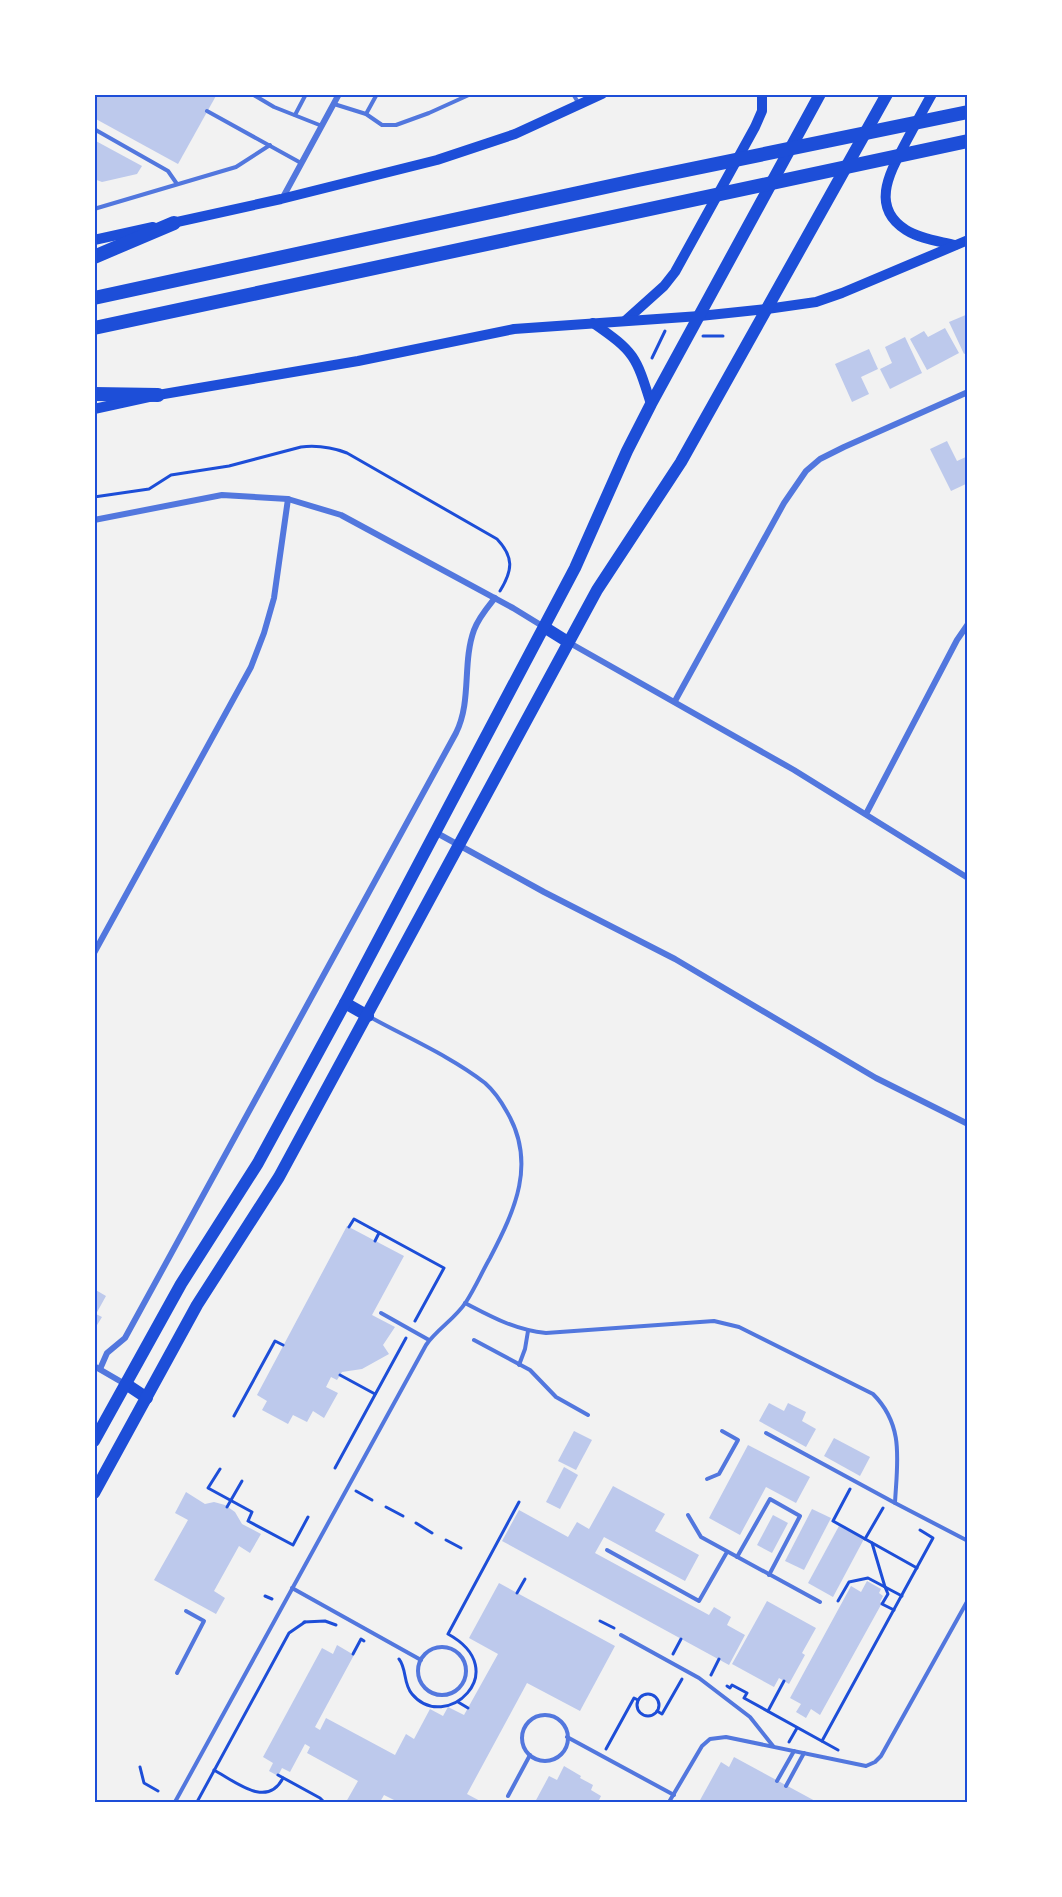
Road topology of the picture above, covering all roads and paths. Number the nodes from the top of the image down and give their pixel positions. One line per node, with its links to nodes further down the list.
1 (252, 94): 17 (lane)
2 (306, 94): 17 (lane)
3 (339, 94): 12 (street)
4 (377, 94): 16 (lane)
5 (471, 94): 16 (lane)
6 (573, 94): 13 (lane)
7 (602, 94): 13 (main road)
8 (762, 94): 34 (main road)
9 (820, 94): 33 (main road)
10 (887, 94): 32 (main road)
11 (932, 94): 29 (main road)
12 (334, 104): 16 (lane); 18 (street)
13 (580, 105): 24 (main road)
14 (207, 111): 21 (lane)
15 (968, 112): 31 (highway)
16 (366, 114)
17 (295, 115): 18 (lane)
18 (322, 126): 22 (street)
19 (94, 129): 23 (lane)
20 (968, 141): 36 (highway)
21 (270, 145): 22 (lane); 23 (lane)
22 (302, 163): 24 (street)
23 (177, 184): 25 (lane)
24 (282, 199): 26 (main road)
25 (94, 209)
26 (174, 223): 27 (main road); 30 (highway)
27 (94, 240)
28 (968, 240): 29 (main road)
29 (956, 245): 32 (main road)
30 (94, 257)
31 (94, 298)
32 (767, 309): 33 (main road); 52 (main road)
33 (700, 315): 34 (main road); 44 (main road)
34 (625, 321): 35 (main road)
35 (593, 323): 43 (main road); 44 (main road)
36 (94, 328)
37 (665, 331): 40 (path)
38 (701, 335): 39 (path)
39 (723, 336)
40 (652, 358)
41 (968, 392): 53 (street)
42 (94, 394): 43 (highway)
43 (158, 395): 45 (main road)
44 (651, 404): 51 (main road)
45 (94, 409)
46 (94, 497): 49 (path)
47 (288, 498): 48 (street); 49 (street); 58 (street)
48 (94, 520)
49 (495, 598): 51 (street); 73 (street)
50 (968, 624): 54 (street)
51 (544, 627): 52 (main road); 55 (main road)
52 (568, 642): 53 (street); 56 (main road)
53 (675, 701): 54 (street)
54 (866, 814): 57 (street)
55 (435, 832): 56 (street); 59 (main road)
56 (459, 845): 60 (main road); 61 (street)
57 (968, 878)
58 (94, 953)
59 (345, 1003): 60 (main road); 75 (main road)
60 (368, 1016): 65 (lane); 77 (main road)
61 (968, 1124)
62 (349, 1227): 63 (path)
63 (379, 1233): 64 (path); 67 (path)
64 (375, 1241)
65 (465, 1303): 68 (lane); 69 (lane)
66 (381, 1313): 67 (lane)
67 (410, 1329): 69 (lane); 76 (path)
68 (528, 1331): 72 (lane); 93 (lane)
69 (429, 1340): 115 (lane)
70 (474, 1340): 72 (lane)
71 (283, 1345): 79 (path)
72 (519, 1365): 78 (lane)
73 (97, 1368): 75 (street)
74 (340, 1376): 76 (path)
75 (126, 1384): 77 (main road); 82 (main road)
76 (375, 1394): 83 (path)
77 (147, 1398): 89 (main road)
78 (588, 1415)
79 (234, 1416)
80 (722, 1431): 85 (lane)
81 (766, 1433): 93 (lane)
82 (94, 1441)
83 (335, 1468)
84 (219, 1469): 91 (path)
85 (707, 1479)
86 (242, 1481): 91 (path)
87 (850, 1489): 103 (path)
88 (356, 1491): 90 (path)
89 (94, 1493)
90 (372, 1500)
91 (231, 1501): 94 (path); 99 (path)
92 (519, 1502): 140 (path)
93 (895, 1503): 105 (lane)
94 (227, 1507)
95 (386, 1507): 98 (path)
96 (883, 1508): 103 (path)
97 (688, 1515): 109 (lane)
98 (403, 1516)
99 (308, 1517)
100 (416, 1524): 102 (path)
101 (920, 1530): 111 (path)
102 (432, 1533)
103 (865, 1539): 106 (path)
104 (446, 1540): 107 (path)
105 (968, 1541)
106 (872, 1543): 111 (path); 114 (path)
107 (461, 1548)
108 (607, 1550): 109 (lane)
109 (727, 1552): 110 (lane)
110 (737, 1557): 112 (lane); 112 (lane)
111 (917, 1568): 118 (path)
112 (770, 1575): 122 (lane)
113 (525, 1579): 116 (path)
114 (885, 1587): 118 (path); 121 (path); 123 (path)
115 (292, 1588): 133 (lane); 161 (lane)
116 (517, 1593)
117 (265, 1596): 119 (path)
118 (902, 1596): 123 (path)
119 (272, 1599)
120 (968, 1600): 149 (lane)
121 (838, 1601)
122 (820, 1602)
123 (894, 1610): 145 (path)
124 (186, 1611): 135 (lane)
125 (342, 1628): 153 (path)
126 (621, 1635): 134 (lane)
127 (681, 1639): 131 (path)
128 (370, 1644): 129 (path)
129 (352, 1654)
130 (390, 1654): 140 (path)
131 (673, 1654)
132 (719, 1659): 136 (path)
133 (421, 1660): 133 (lane)
134 (686, 1671): 142 (path); 146 (lane)
135 (177, 1673)
136 (711, 1675)
137 (721, 1681): 143 (path)
138 (784, 1681): 143 (path)
139 (638, 1700): 142 (path); 142 (path); 151 (path)
140 (458, 1702): 141 (path)
141 (468, 1708)
142 (657, 1711)
143 (768, 1711): 145 (path)
144 (567, 1737): 150 (lane); 150 (lane); 151 (lane)
145 (822, 1742): 148 (path)
146 (774, 1747): 147 (lane); 159 (lane)
147 (794, 1751): 149 (lane); 156 (lane)
148 (840, 1751)
149 (804, 1753): 157 (lane)
150 (530, 1755): 160 (lane)
151 (602, 1756): 159 (lane)
152 (140, 1767): 158 (path)
153 (214, 1770): 155 (path); 162 (path)
154 (279, 1775): 155 (path)
155 (283, 1778): 163 (path)
156 (777, 1781)
157 (786, 1785)
158 (158, 1791)
159 (674, 1794): 164 (lane)
160 (508, 1796)
161 (175, 1803)
162 (197, 1803)
163 (324, 1803)
164 (669, 1803)

